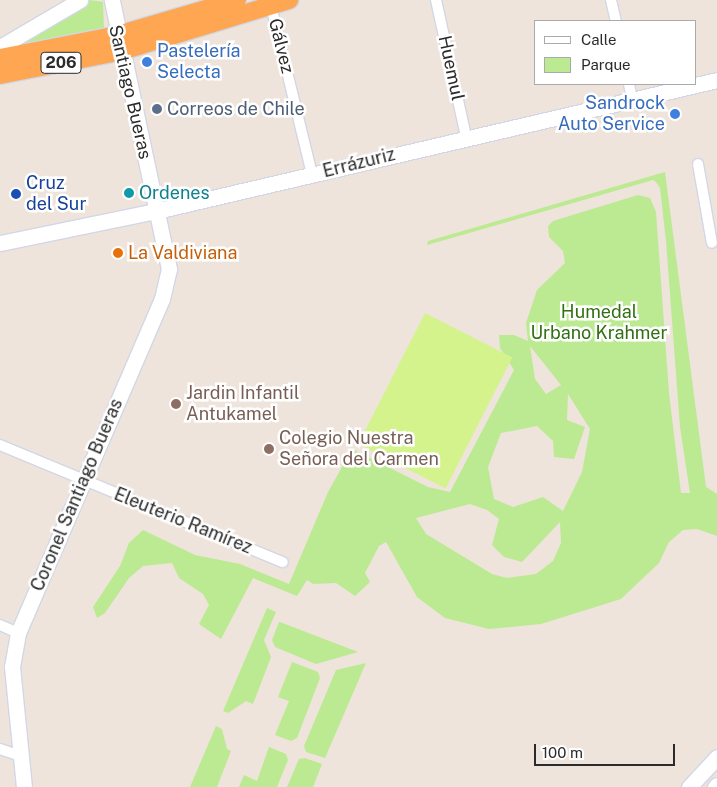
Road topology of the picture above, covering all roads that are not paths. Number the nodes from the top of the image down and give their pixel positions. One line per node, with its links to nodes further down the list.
1 (80, 0): 10 (main road)
2 (237, 0): 9 (highway, 206)
3 (289, 0): 7 (highway, 206)
4 (436, 0): 18 (street, Huemul)
5 (611, 0): 8 (street)
6 (109, 1): 9 (main road, Santiago Bueras)
7 (271, 6): 9 (highway, 206); 20 (street, Gálvez)
8 (616, 20)
9 (120, 43): 11 (highway, 206); 12 (highway, 206); 22 (main road, Santiago Bueras)
10 (0, 47)
11 (0, 58)
12 (0, 75)
13 (717, 80): 16 (main road, Errázuriz)
14 (629, 85): 17 (street)
15 (696, 85): 17 (main road, Errázuriz)
16 (697, 85)
17 (632, 100): 18 (main road, Errázuriz)
18 (466, 136): 20 (main road, Errázuriz)
19 (698, 164): 23 (street)
20 (312, 174): 22 (main road, Errázuriz)
21 (717, 208): 23 (street)
22 (157, 210): 25 (main road, Errázuriz); 28 (main road, Coronel Santiago Bueras)
23 (706, 210): 24 (street)
24 (712, 220): 26 (street)
25 (0, 242)
26 (712, 243)
27 (0, 445): 28 (street, Eleuterio Ramírez)
28 (83, 479): 29 (street, Eleuterio Ramírez); 31 (main road, Coronel Santiago Bueras)
29 (282, 562)
30 (0, 625): 31 (street)
31 (18, 633): 33 (main road, Coronel Santiago Bueras)
32 (0, 749): 33 (street)
33 (20, 756): 35 (main road, Coronel Santiago Bueras)
34 (717, 757): 36 (main road)
35 (24, 787)
36 (690, 787)

